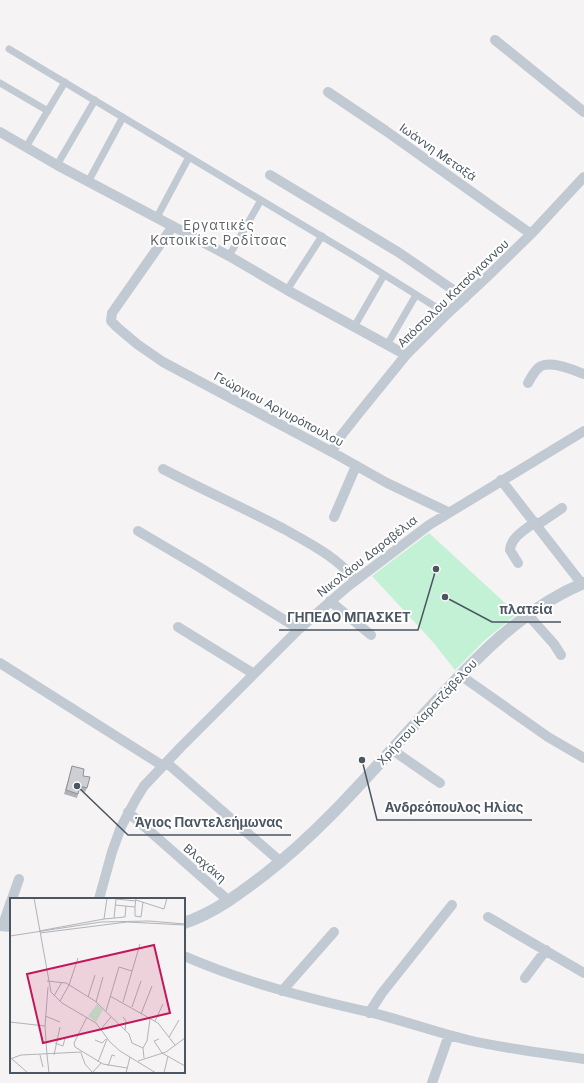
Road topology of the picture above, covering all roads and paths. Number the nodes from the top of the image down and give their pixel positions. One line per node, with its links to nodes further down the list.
1 (495, 40): 8 (street)
2 (8, 49): 3 (street)
3 (65, 82): 6 (street); 7 (street)
4 (0, 83): 7 (street)
5 (328, 92): 20 (street, Ιωάννη Μεταξά)
6 (95, 100): 9 (street); 13 (street)
7 (48, 111): 11 (street)
8 (584, 112)
9 (124, 118): 12 (street); 16 (street)
10 (0, 132): 11 (street)
11 (26, 147): 13 (street)
12 (189, 157): 17 (street); 18 (street)
13 (58, 165): 16 (street)
14 (270, 175): 26 (street)
15 (584, 177): 20 (street, Απόστολου Κατσόγιαννου)
16 (88, 182): 18 (street)
17 (261, 200): 21 (street); 22 (street)
18 (157, 217): 19 (street)
19 (174, 226): 22 (street); 34 (street, Γεώργιου Αργυρόπουλου)
20 (531, 234): 26 (street, Απόστολου Κατσόγιαννου)
21 (322, 236): 23 (street); 24 (street)
22 (229, 256): 24 (street)
23 (384, 275): 25 (street); 28 (street)
24 (288, 290): 28 (street)
25 (416, 295): 27 (street); 29 (street)
26 (465, 298): 27 (street, Απόστολου Κατσόγιαννου)
27 (446, 314): 30 (street, Απόστολου Κατσόγιαννου)
28 (354, 327): 29 (street)
29 (387, 345): 30 (street)
30 (406, 356): 34 (street, Απόστολου Κατσόγιαννου)
31 (584, 374): 32 (street)
32 (528, 383)
33 (584, 431): 37 (street, Νικολάου Δαραβέλια)
34 (332, 452): 35 (street, Γεώργιου Αργυρόπουλου)
35 (356, 466): 39 (street, Γεώργιου Αργυρόπουλου); 40 (street)
36 (163, 469): 44 (street)
37 (501, 480): 39 (street, Νικολάου Δαραβέλια); 41 (street)
38 (562, 508): 41 (street)
39 (448, 512): 44 (street, Νικολάου Δαραβέλια)
40 (334, 517)
41 (536, 524): 43 (street); 45 (street)
42 (138, 531): 49 (street)
43 (518, 563)
44 (356, 580): 46 (street, Νικολάου Δαραβέλια)
45 (583, 583): 47 (street, Χρήστου Καρατζάβελου)
46 (330, 601): 49 (street, Νικολάου Δαραβέλια); 50 (street)
47 (528, 616): 51 (street); 54 (street, Χρήστου Καρατζάβελου)
48 (178, 626): 53 (street)
49 (299, 629): 53 (street, Νικολάου Δαραβέλια)
50 (371, 635)
51 (561, 655)
52 (0, 662): 57 (street)
53 (254, 674): 57 (street, Νικολάου Δαραβέλια)
54 (460, 676): 55 (street, Χρήστου Καρατζάβελου); 56 (street)
55 (391, 749): 58 (street); 60 (street, Χρήστου Καρατζάβελου)
56 (584, 758)
57 (165, 764): 59 (street, Νικολάου Δαραβέλια); 60 (street)
58 (440, 784)
59 (128, 812): 63 (street, Νικολάου Δαραβέλια); 64 (street, Βλαχάκη)
60 (281, 862): 64 (street, Χρήστου Καρατζάβελου)
61 (19, 879): 62 (street)
62 (12, 898)
63 (99, 898)
64 (230, 901): 68 (street, Χρήστου Καρατζάβελου)
65 (10, 904): 69 (street)
66 (452, 905): 76 (street)
67 (488, 917): 71 (street)
68 (185, 923)
69 (5, 925)
70 (334, 932): 75 (street)
71 (546, 950): 73 (street); 74 (street)
72 (185, 956): 75 (street)
73 (584, 973)
74 (525, 978)
75 (282, 991): 76 (street)
76 (369, 1013): 77 (street)
77 (449, 1035): 78 (street); 79 (street)
78 (584, 1059)
79 (432, 1083)

